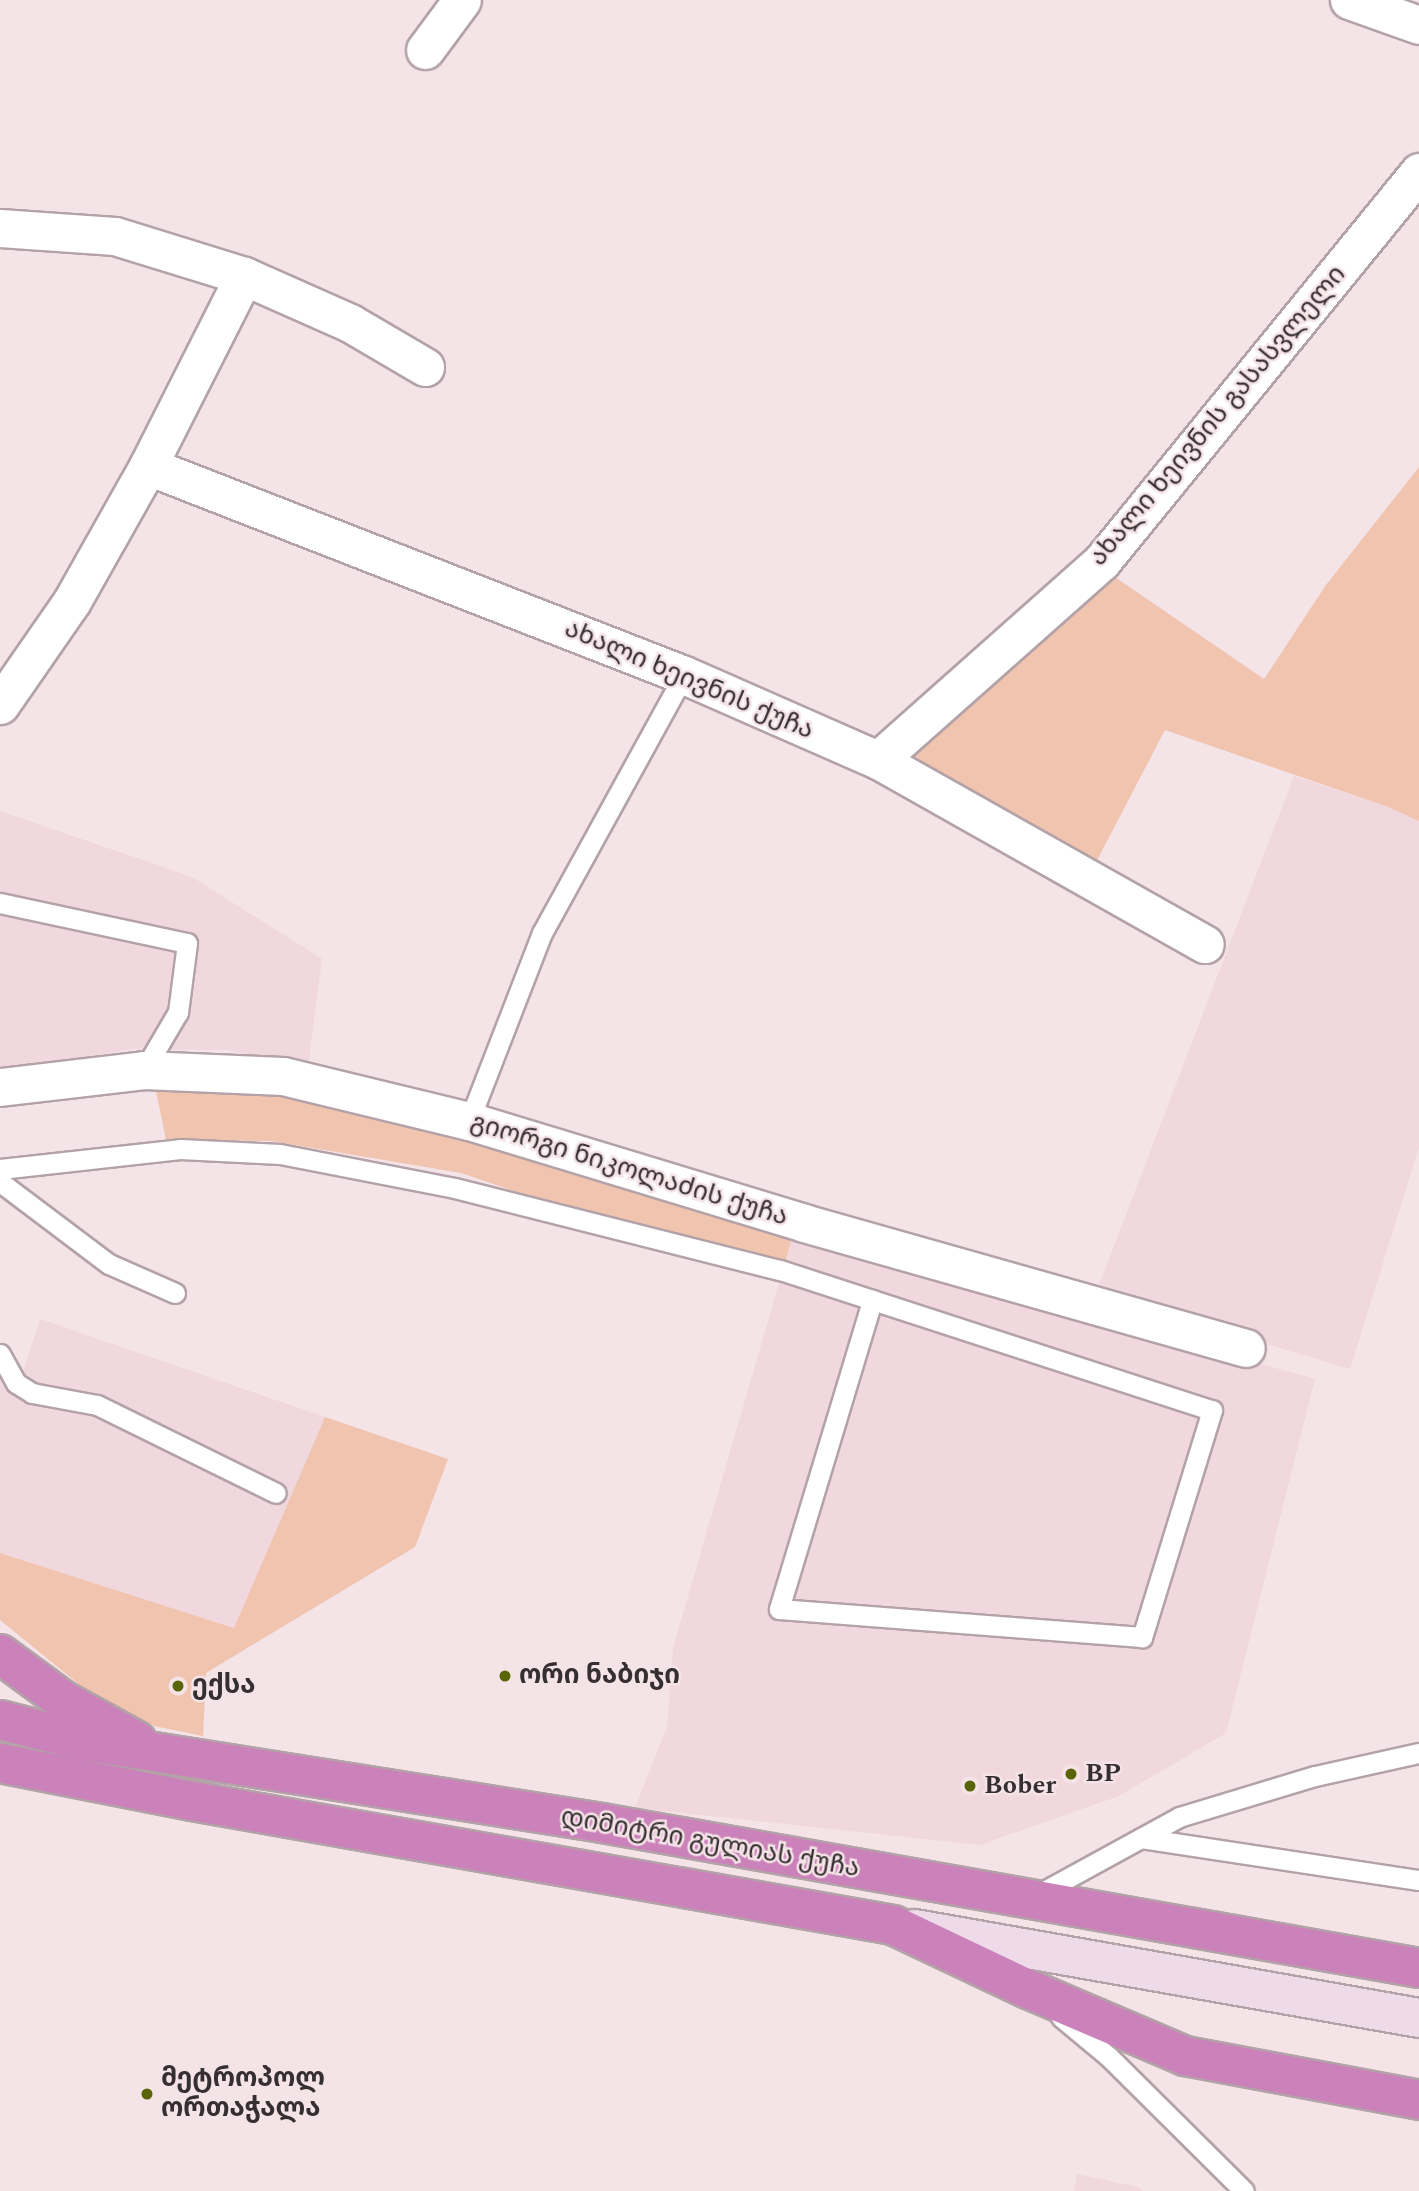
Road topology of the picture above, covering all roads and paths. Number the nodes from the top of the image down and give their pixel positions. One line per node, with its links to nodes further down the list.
1 (462, 0): 4 (street)
2 (1349, 0): 3 (street)
3 (1419, 25)
4 (425, 50)
5 (1419, 172): 12 (street, ახალი ხეივნის გასასვლელი)
6 (0, 228): 7 (street)
7 (244, 276): 8 (street); 9 (street)
8 (425, 367)
9 (148, 466): 10 (street, ახალი ხეივნის ქუჩა); 11 (street)
10 (684, 674): 12 (street, ახალი ხეივნის ქუჩა); 17 (lane)
11 (0, 705)
12 (878, 760): 14 (street, ახალი ხეივნის ქუჩა)
13 (0, 903): 15 (lane)
14 (1205, 944)
15 (144, 1070): 16 (street, გიორგი ნიკოლაძის ქუჩა); 17 (street, გიორგი ნიკოლაძის ქუჩა)
16 (0, 1087)
17 (469, 1121): 22 (street, გიორგი ნიკოლაძის ქუჩა)
18 (0, 1169): 21 (lane)
19 (0, 1182): 20 (lane)
20 (175, 1293)
21 (872, 1300): 21 (lane)
22 (1246, 1348)
23 (0, 1354): 24 (lane)
24 (276, 1493)
25 (0, 1654): 28 (highway)
26 (0, 1720): 28 (highway, დიმიტრი გულიას ქუჩა)
27 (1419, 1753): 30 (lane)
28 (160, 1754): 32 (highway, დიმიტრი გულიას ქუჩა)
29 (0, 1763): 33 (highway, დიმიტრი გულიას ქუჩა)
30 (1141, 1838): 31 (lane); 32 (lane)
31 (1419, 1880)
32 (1028, 1900): 34 (highway, დიმიტრი გულიას ქუჩა)
33 (893, 1925): 35 (highway, დიმიტრი გულიას ქუჩა); 36 (main road, დიმიტრი გულიას ქუჩა)
34 (1419, 1968)
35 (1028, 1989): 37 (highway, დიმიტრი გულიას ქუჩა); 38 (lane)
36 (1419, 2018)
37 (1419, 2100)
38 (1244, 2191)

